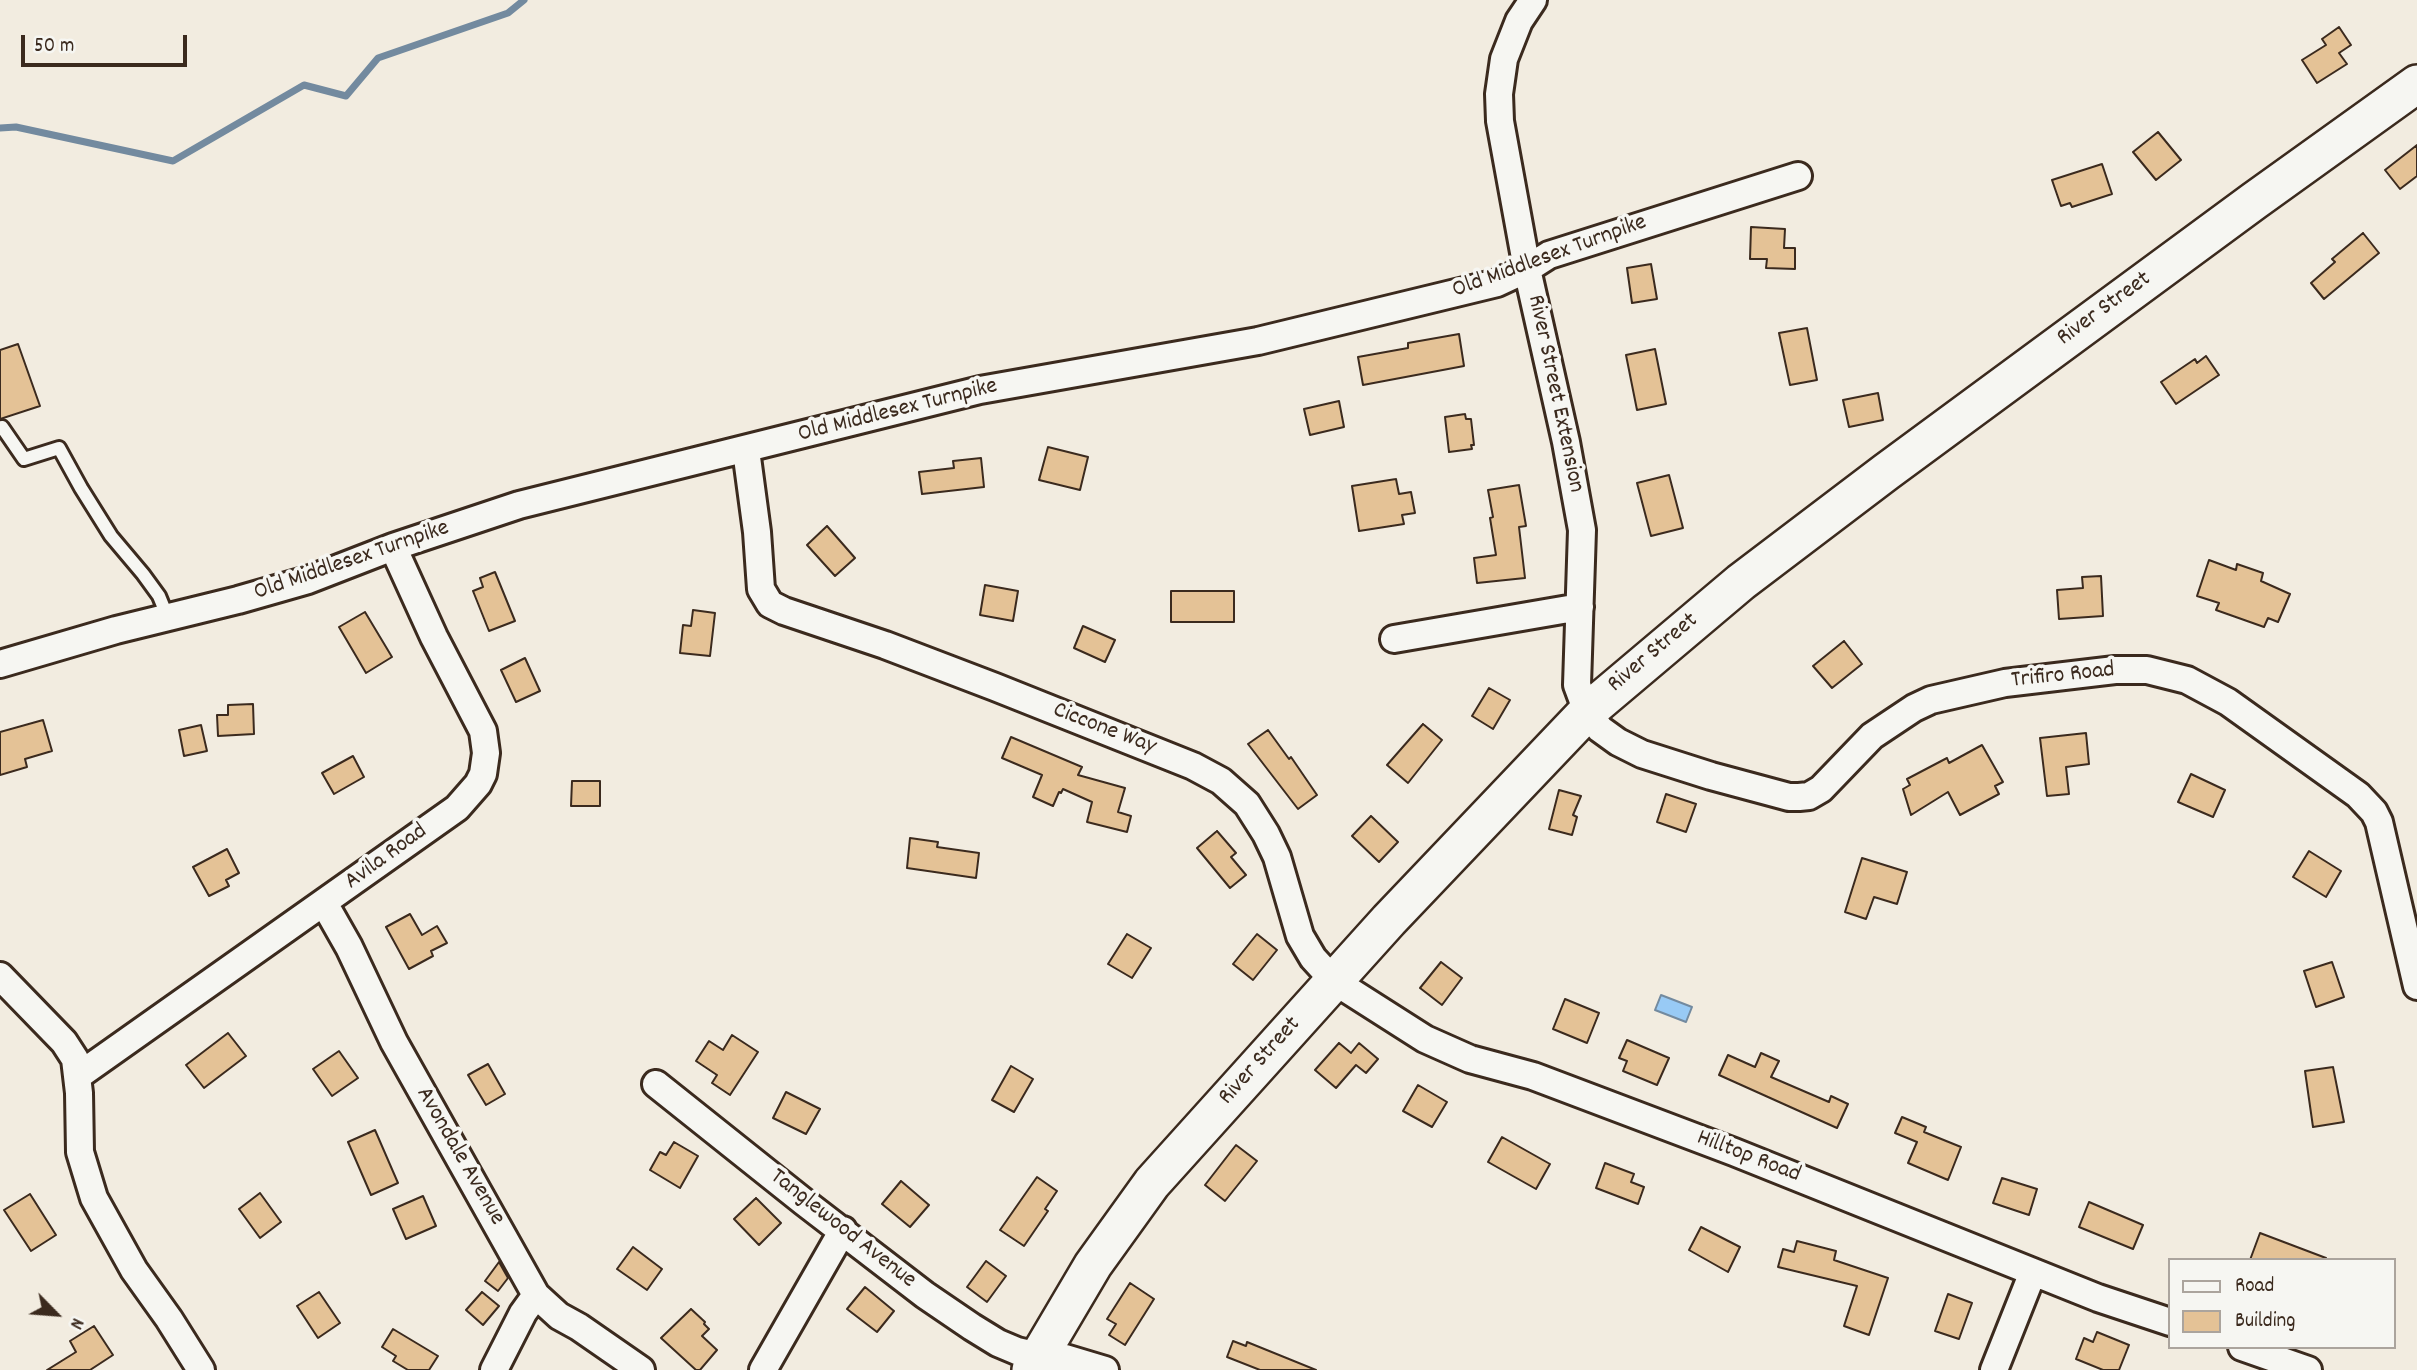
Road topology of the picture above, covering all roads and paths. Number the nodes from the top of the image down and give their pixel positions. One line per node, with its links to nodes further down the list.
1 (1533, 0): 4 (street, River Street Extension)
2 (2417, 84): 12 (main road, River Street)
3 (1798, 176): 4 (street, Old Middlesex Turnpike)
4 (1527, 269): 6 (street, Old Middlesex Turnpike); 8 (street, River Street Extension)
5 (2, 427): 9 (lane)
6 (746, 450): 7 (street, Old Middlesex Turnpike); 15 (street, Ciccone Way)
7 (393, 547): 9 (street, Old Middlesex Turnpike); 13 (street, Avila Road)
8 (1580, 607): 10 (street); 12 (street, River Street Extension)
9 (169, 618): 11 (street, Old Middlesex Turnpike)
10 (1394, 639)
11 (0, 664)
12 (1587, 712): 15 (main road, River Street); 16 (street, Trifiro Road)
13 (324, 903): 17 (street, Avila Road); 21 (street, Avondale Avenue)
14 (0, 976): 17 (street)
15 (1334, 981): 20 (street, Hilltop Road); 24 (main road, River Street)
16 (2417, 986)
17 (78, 1076): 25 (street)
18 (656, 1084): 19 (street, Tanglewood Avenue)
19 (843, 1230): 24 (street, Tanglewood Avenue); 28 (street)
20 (2033, 1272): 22 (street, Hilltop Road); 30 (street)
21 (536, 1295): 26 (street); 27 (street, Avondale Avenue)
22 (2168, 1321)
23 (2253, 1357): 31 (street)
24 (1035, 1363): 29 (street, Tanglewood Avenue)
25 (201, 1370)
26 (494, 1370)
27 (641, 1370)
28 (763, 1370)
29 (1105, 1370)
30 (1994, 1370)
31 (2308, 1370)

